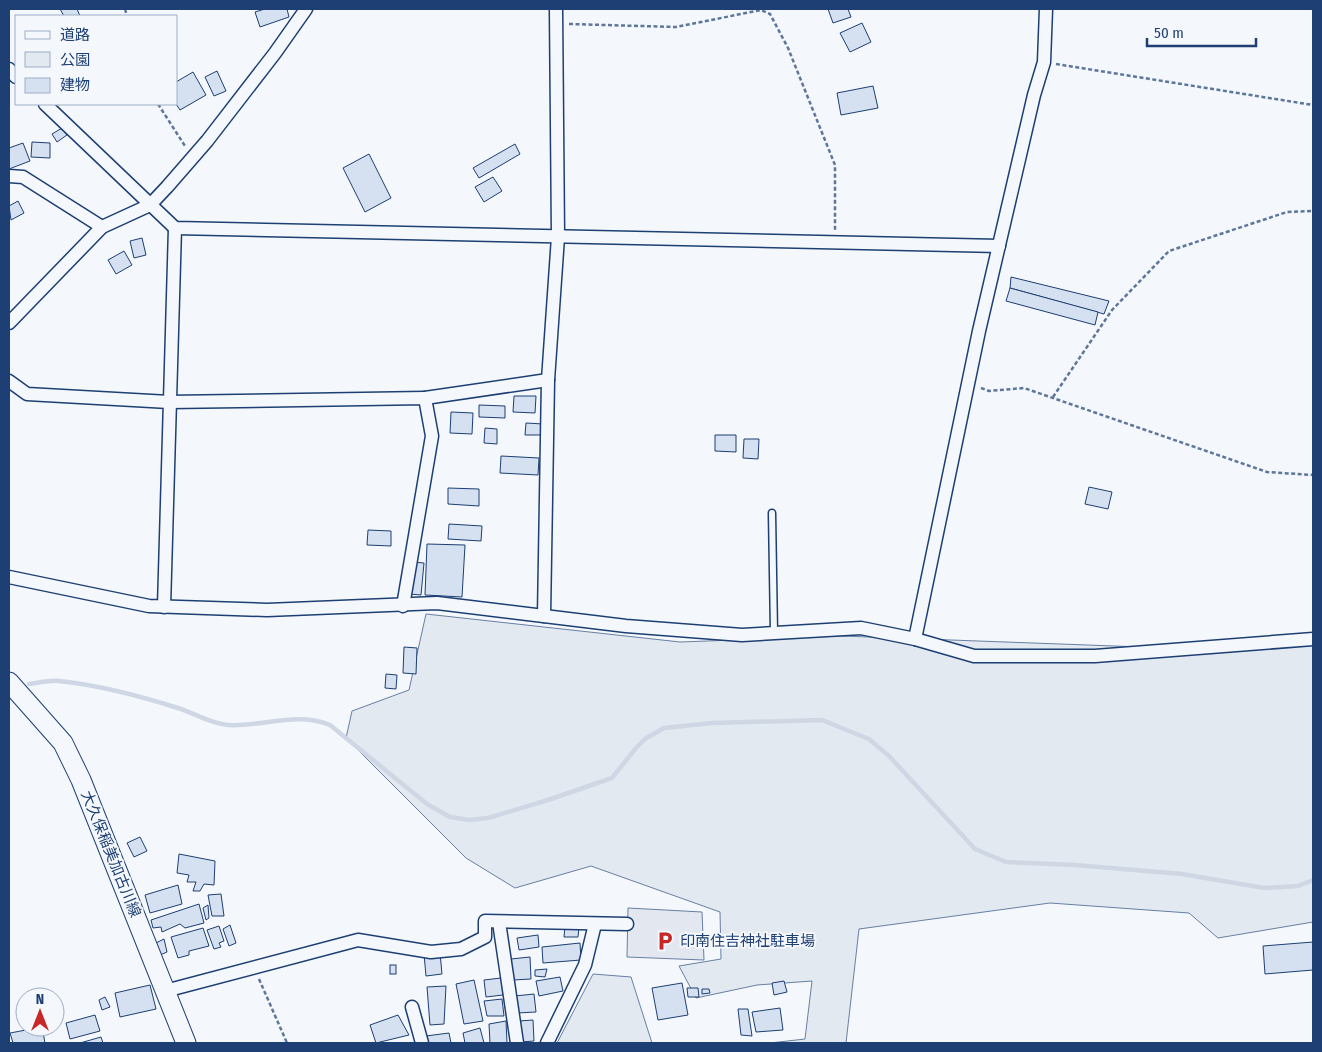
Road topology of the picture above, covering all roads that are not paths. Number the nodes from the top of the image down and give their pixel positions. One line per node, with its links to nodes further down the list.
1 (306, 9): 6 (street)
2 (556, 9): 9 (street)
3 (1046, 9): 10 (street)
4 (45, 105): 6 (street)
5 (9, 176): 7 (street)
6 (150, 205): 7 (street); 8 (street)
7 (102, 227): 11 (street)
8 (175, 228): 9 (street); 15 (street)
9 (558, 237): 10 (street); 12 (street)
10 (999, 246): 22 (street)
11 (9, 323)
12 (548, 380): 14 (street); 20 (street)
13 (9, 381): 15 (street)
14 (425, 398): 15 (street); 18 (street)
15 (169, 402): 19 (street)
16 (772, 513): 21 (lane)
17 (9, 577): 19 (street)
18 (403, 606): 19 (street); 20 (street)
19 (164, 607)
20 (544, 616): 21 (street)
21 (774, 633): 22 (street)
22 (915, 638): 23 (street)
23 (1313, 639)
24 (9, 682): 28 (main road, 大久保稲美加古川線)
25 (499, 922): 26 (street); 28 (street); 32 (street)
26 (595, 924): 27 (street); 33 (street)
27 (628, 924)
28 (165, 991): 30 (main road, 大久保稲美加古川線)
29 (412, 1007): 31 (street)
30 (186, 1043)
31 (422, 1043)
32 (517, 1043)
33 (547, 1043)

